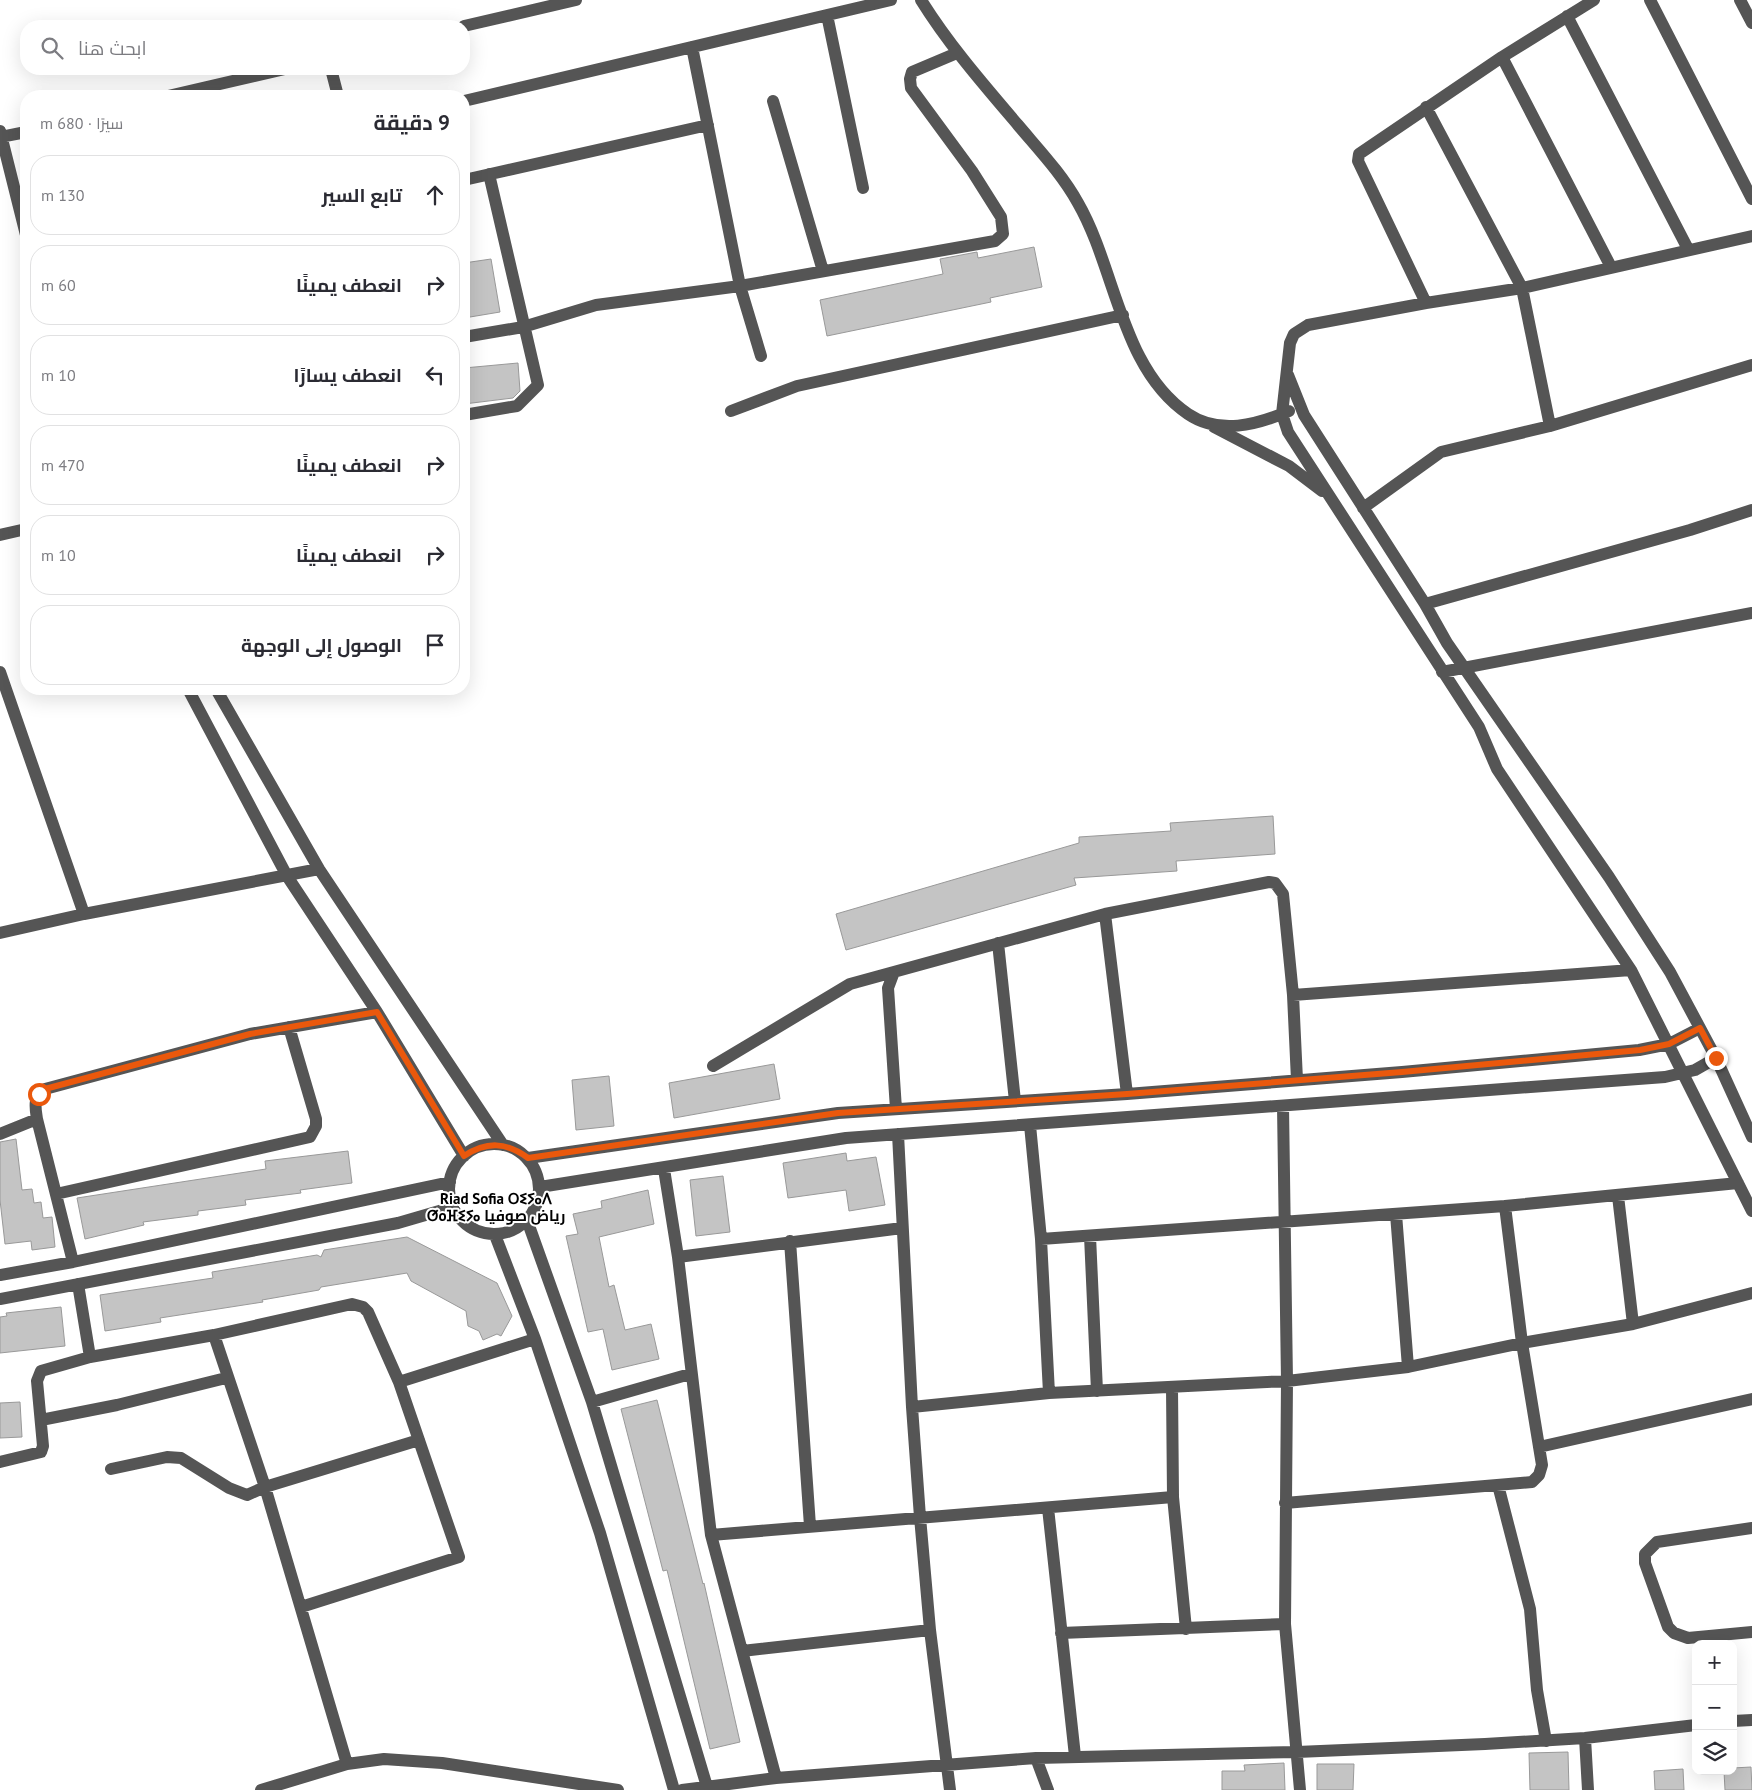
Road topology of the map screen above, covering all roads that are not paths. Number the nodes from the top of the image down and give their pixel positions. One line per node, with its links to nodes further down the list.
1 (576, 0): 10 (street)
2 (891, 0): 7 (street)
3 (921, 0): 12 (street)
4 (1594, 0): 8 (street)
5 (1650, 0): 27 (street)
6 (1740, 0): 9 (street)
7 (827, 15): 11 (street); 26 (street)
8 (1567, 16): 13 (street); 30 (street)
9 (1752, 23)
10 (470, 25)
11 (692, 47): 18 (street); 21 (street)
12 (957, 53): 32 (street); 36 (street)
13 (1502, 57): 20 (street); 31 (street)
14 (259, 75): 16 (street)
15 (333, 75): 17 (street)
16 (194, 90)
17 (336, 90)
18 (470, 100)
19 (773, 100): 32 (street)
20 (1426, 107): 34 (street); 35 (street)
21 (708, 126): 24 (street); 33 (street)
22 (20, 133): 23 (street)
23 (0, 135): 28 (street)
24 (489, 174): 25 (street); 37 (street)
25 (470, 179)
26 (863, 188)
27 (1752, 199)
28 (20, 212)
29 (1752, 236): 30 (street)
30 (1688, 249): 31 (street)
31 (1611, 267): 34 (street)
32 (823, 271): 33 (street)
33 (740, 286): 37 (street); 39 (street)
34 (1522, 288): 35 (street); 47 (street)
35 (1426, 303): 41 (street)
36 (1123, 315): 43 (street); 46 (street)
37 (523, 326): 38 (street); 44 (street)
38 (470, 336)
39 (761, 356)
40 (1752, 366): 47 (street)
41 (1287, 373): 42 (street); 45 (street)
42 (1300, 406): 45 (street); 49 (street)
43 (731, 411)
44 (470, 413)
45 (1282, 414): 46 (street); 48 (street)
46 (1205, 422): 48 (street)
47 (1550, 426): 49 (street)
48 (1328, 495): 57 (street)
49 (1363, 508): 53 (street)
50 (1752, 510): 53 (street)
51 (20, 531): 52 (street)
52 (0, 536)
53 (1424, 604): 55 (street)
54 (1752, 613): 55 (street)
55 (1464, 668): 57 (street); 71 (street)
56 (0, 672): 62 (street)
57 (1442, 672): 66 (street)
58 (191, 695): 61 (street)
59 (219, 695): 60 (street)
60 (320, 869): 61 (street); 86 (street)
61 (287, 876): 62 (street); 69 (street)
62 (84, 914): 64 (street)
63 (1105, 914): 65 (street); 68 (street); 77 (street)
64 (0, 933)
65 (998, 943): 67 (street); 78 (street)
66 (1631, 970): 68 (street); 72 (street)
67 (894, 972): 74 (street); 80 (street)
68 (1293, 995): 76 (street)
69 (377, 1012): 70 (street); 87 (street)
70 (290, 1027): 81 (street); 93 (street)
71 (1700, 1028): 72 (street); 73 (street)
72 (1669, 1044): 75 (street); 76 (street)
73 (1716, 1058): 75 (street); 85 (street)
74 (713, 1066)
75 (1684, 1074): 79 (street); 91 (street)
76 (1297, 1080): 77 (street)
77 (1127, 1094): 78 (street)
78 (1015, 1101): 80 (street)
79 (1283, 1106): 82 (street); 100 (street)
80 (896, 1109): 88 (street)
81 (37, 1119): 83 (street); 93 (street)
82 (1030, 1125): 84 (street); 104 (street)
83 (0, 1134)
84 (898, 1134): 89 (street); 101 (street)
85 (1752, 1137)
86 (503, 1145): 87 (street); 88 (street)
87 (464, 1156): 90 (street)
88 (528, 1158): 92 (street)
89 (664, 1169): 92 (street); 106 (street)
90 (450, 1182): 96 (street); 107 (street)
91 (1738, 1183): 94 (street); 97 (street)
92 (540, 1187): 99 (street)
93 (56, 1194): 107 (street)
94 (1618, 1196): 95 (street); 112 (street)
95 (1504, 1206): 98 (street); 115 (street)
96 (453, 1207): 102 (street); 109 (street)
97 (1752, 1211)
98 (1396, 1214): 100 (street); 117 (street)
99 (527, 1220): 102 (street); 126 (street)
100 (1286, 1223): 103 (street); 120 (street)
101 (902, 1228): 105 (street); 127 (street)
102 (495, 1234): 114 (street)
103 (1090, 1236): 104 (street); 123 (street)
104 (1041, 1239): 124 (street)
105 (790, 1241): 106 (street); 139 (street)
106 (678, 1257): 118 (street)
107 (73, 1262): 108 (street)
108 (0, 1275)
109 (78, 1284): 111 (street); 116 (street)
110 (1752, 1293): 112 (street)
111 (0, 1299)
112 (1633, 1324): 115 (street)
113 (214, 1335): 116 (street); 119 (street); 121 (street)
114 (535, 1339): 121 (street); 163 (street)
115 (1522, 1343): 117 (street); 130 (street)
116 (90, 1357): 128 (street)
117 (1408, 1367): 120 (street)
118 (690, 1374): 126 (street); 141 (street)
119 (226, 1378): 128 (street); 134 (street)
120 (1287, 1381): 122 (street); 136 (street)
121 (399, 1382): 129 (street)
122 (1172, 1388): 123 (street); 135 (street)
123 (1097, 1391): 124 (street)
124 (1048, 1394): 127 (street)
125 (1752, 1400): 130 (street)
126 (592, 1402): 160 (street)
127 (912, 1407): 138 (street)
128 (41, 1420): 131 (street)
129 (419, 1440): 134 (street); 142 (street)
130 (1539, 1447): 133 (street)
131 (0, 1462)
132 (110, 1469): 134 (street)
133 (1498, 1485): 136 (street); 153 (street)
134 (265, 1487): 142 (street)
135 (1173, 1497): 137 (street); 144 (street)
136 (1285, 1503): 143 (street)
137 (1048, 1508): 138 (street); 147 (street)
138 (920, 1517): 139 (street); 145 (street)
139 (810, 1526): 141 (street)
140 (1752, 1528): 146 (street)
141 (711, 1535): 148 (street)
142 (301, 1607): 157 (street)
143 (1284, 1624): 144 (street); 154 (street)
144 (1186, 1629): 147 (street)
145 (930, 1630): 148 (street); 158 (street)
146 (1752, 1632)
147 (1061, 1633): 155 (street)
148 (742, 1651): 159 (street)
149 (1752, 1720): 150 (street)
150 (1737, 1721)
151 (1692, 1726): 152 (street)
152 (1585, 1738): 153 (street); 168 (street)
153 (1546, 1741): 154 (street)
154 (1297, 1752): 155 (street); 167 (street)
155 (1075, 1756): 156 (street)
156 (1036, 1758): 158 (street); 166 (street)
157 (348, 1764): 161 (street); 162 (street)
158 (947, 1766): 159 (street); 165 (street)
159 (776, 1778): 160 (street)
160 (707, 1789): 164 (street)
161 (261, 1790)
162 (618, 1790)
163 (674, 1790)
164 (682, 1790)
165 (950, 1790)
166 (1048, 1790)
167 (1300, 1790)
168 (1588, 1790)

